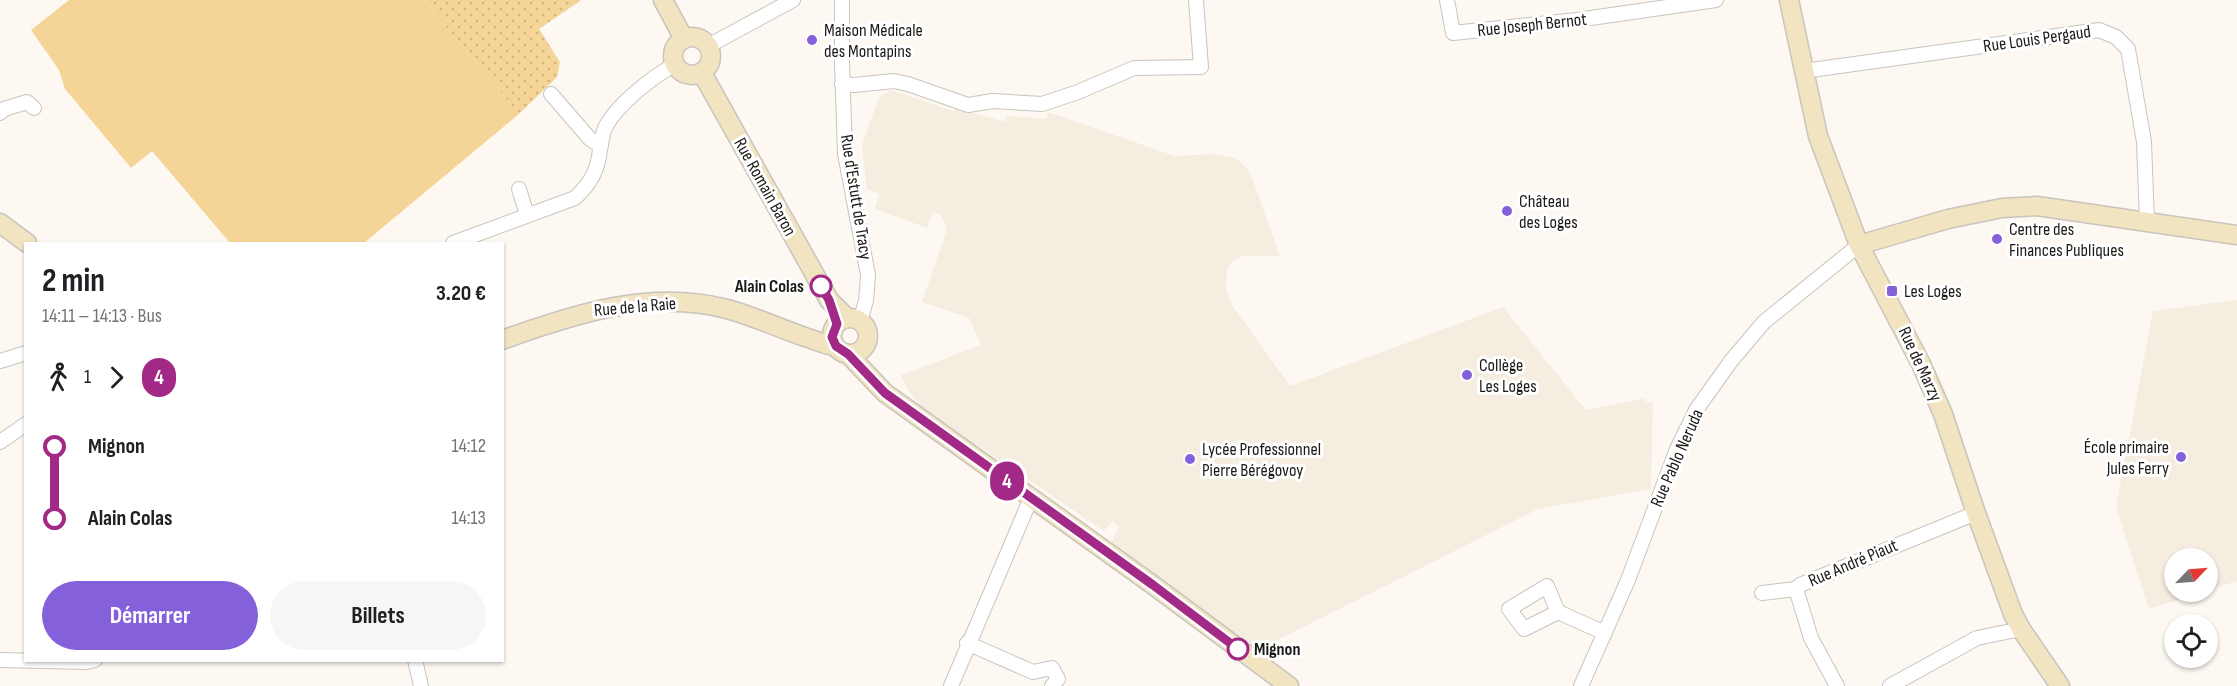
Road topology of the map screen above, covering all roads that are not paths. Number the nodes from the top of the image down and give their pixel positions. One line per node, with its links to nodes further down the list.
1 (663, 0): 8 (street)
2 (793, 0): 9 (street)
3 (842, 0): 13 (street, Rue d'Estutt de Tracy)
4 (1196, 0): 13 (street)
5 (1447, 0): 6 (street, Rue Joseph Bernot)
6 (1716, 0)
7 (1789, 0): 11 (street, Rue de Marzy)
8 (684, 39): 9 (street); 10 (street)
9 (708, 46): 12 (street)
10 (675, 64): 12 (street); 17 (street)
11 (1804, 71): 20 (street, Rue Louis Pergaud); 25 (street, Rue de Marzy)
12 (702, 73): 26 (street, Rue Romain Baron)
13 (842, 84): 27 (street, Rue d'Estutt de Tracy)
14 (551, 94): 17 (street)
15 (34, 108): 16 (street)
16 (0, 113)
17 (601, 146): 19 (street)
18 (519, 189): 19 (street)
19 (527, 215): 24 (street)
20 (2147, 221): 22 (street); 25 (street)
21 (0, 223): 23 (street)
22 (2237, 234)
23 (26, 242)
24 (456, 242)
25 (1859, 245): 37 (street, Rue de Marzy); 42 (street, Rue Pablo Neruda)
26 (829, 300): 27 (street, Rue Romain Baron); 28 (street)
27 (843, 332): 28 (street); 30 (street); 30 (street); 33 (street, Rue Romain Baron)
28 (808, 338): 29 (street, Rue de la Raie)
29 (504, 339)
30 (865, 346): 33 (street)
31 (24, 354): 32 (street)
32 (0, 361)
33 (872, 380): 36 (street)
34 (24, 425): 35 (street)
35 (0, 442)
36 (1031, 498): 43 (street); 52 (street)
37 (1976, 513): 38 (street, Rue André Piaut); 41 (street, Rue de Marzy)
38 (1796, 589): 39 (street); 54 (street, Rue André Piaut)
39 (1762, 593)
40 (1558, 612): 42 (street)
41 (2020, 629): 55 (street); 56 (street, Rue de Marzy)
42 (1605, 633): 53 (street, Rue Pablo Neruda)
43 (967, 644): 47 (street); 49 (street)
44 (0, 660): 45 (street)
45 (24, 660)
46 (415, 662): 48 (street)
47 (1033, 672): 50 (street); 51 (street)
48 (421, 686)
49 (951, 686)
50 (1038, 686)
51 (1052, 686)
52 (1289, 686)
53 (1581, 686)
54 (1837, 686)
55 (1890, 686)
56 (2060, 686)

